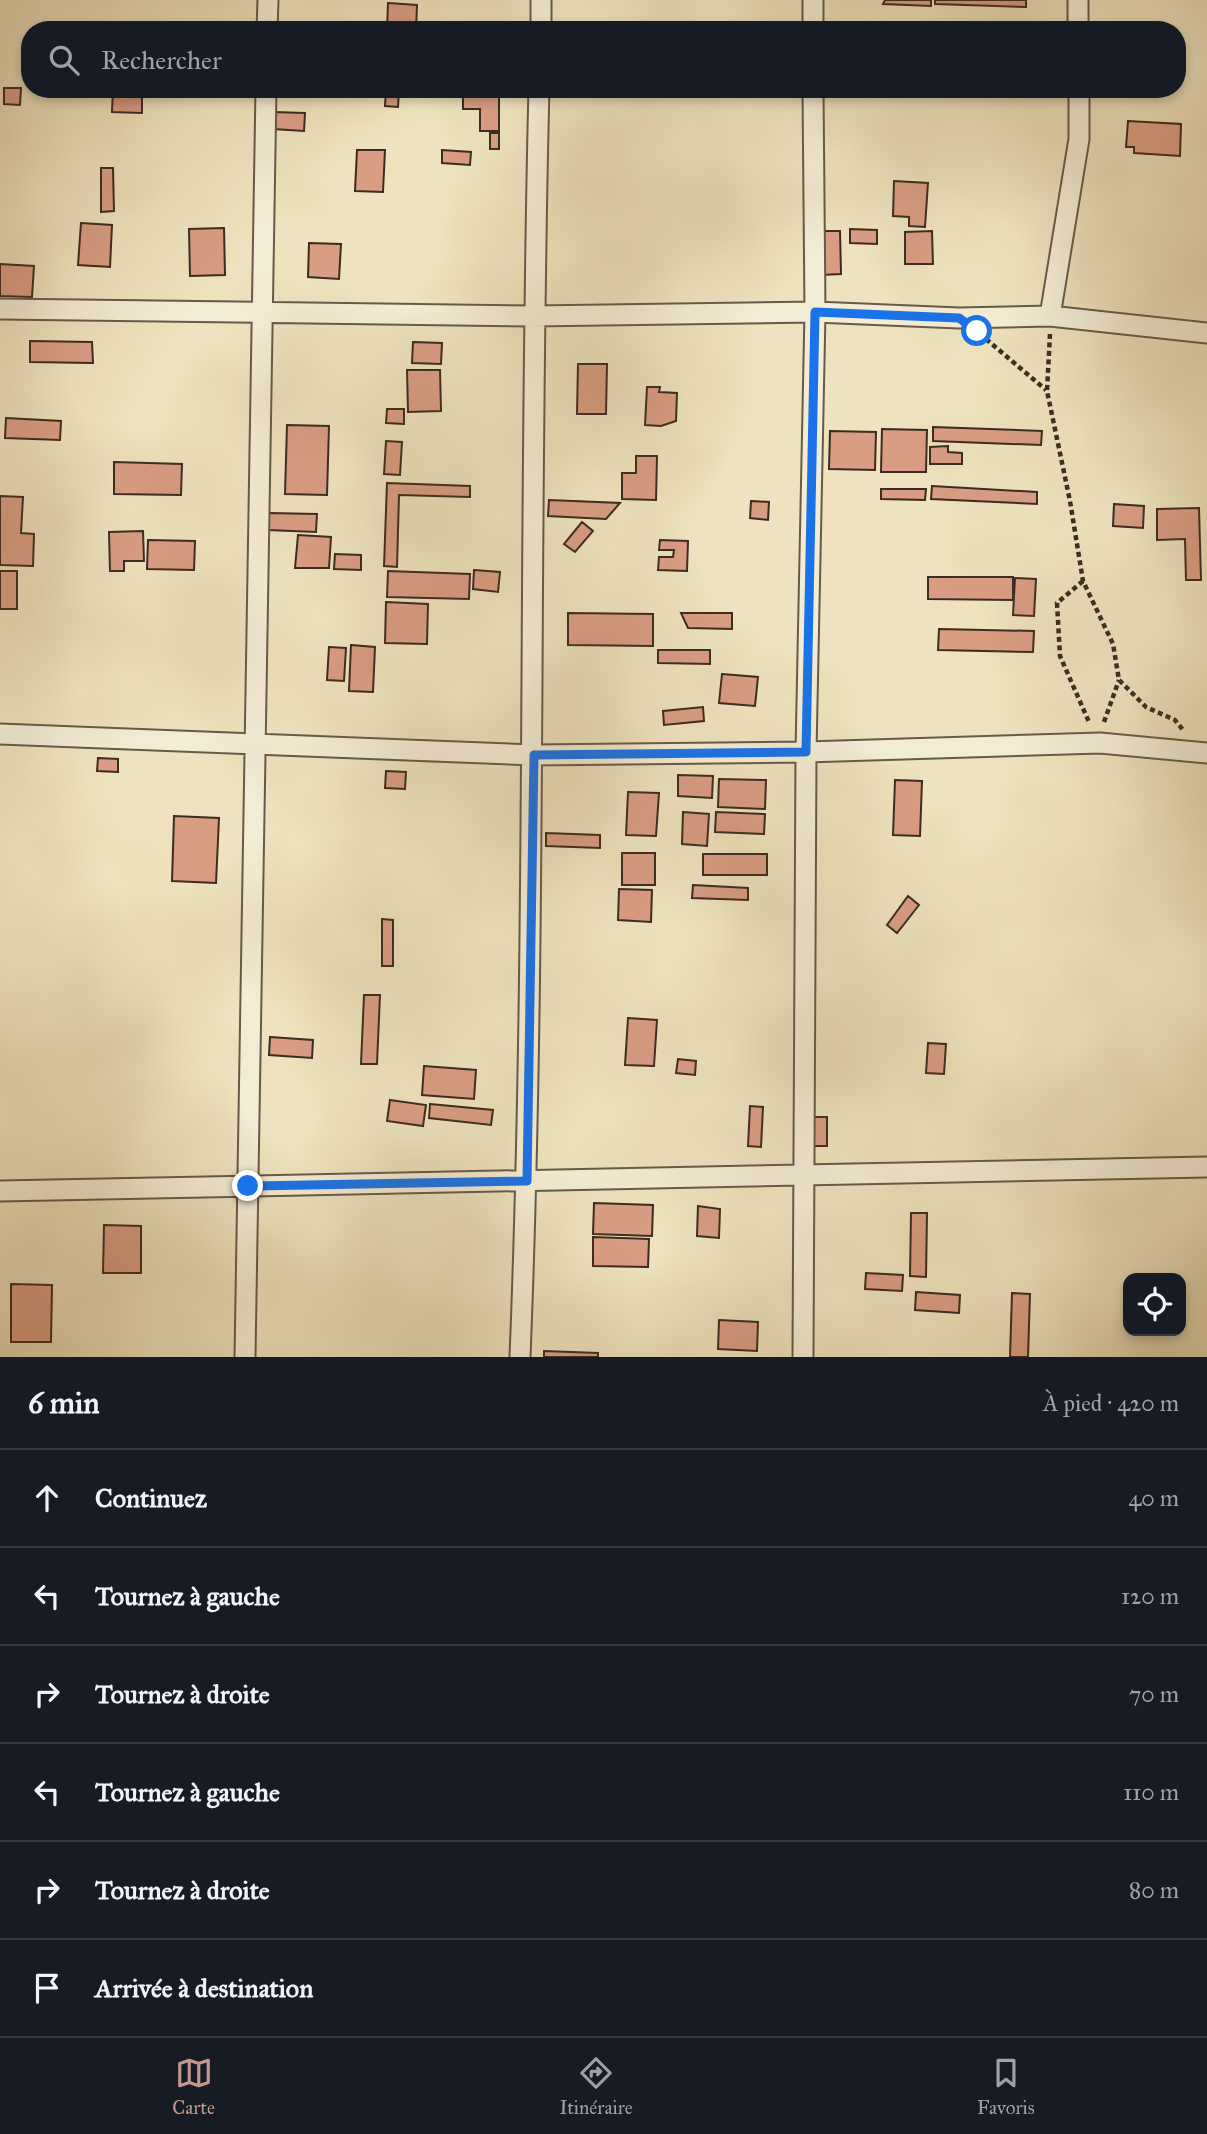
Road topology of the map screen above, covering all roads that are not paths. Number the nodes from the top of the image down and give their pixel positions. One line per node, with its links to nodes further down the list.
1 (268, 0): 5 (street)
2 (541, 0): 6 (street)
3 (813, 0): 7 (street)
4 (1078, 0): 8 (street)
5 (267, 21)
6 (541, 21)
7 (813, 21)
8 (1078, 21)
9 (266, 98): 14 (street)
10 (539, 98): 16 (street)
11 (813, 98): 15 (street)
12 (1079, 98): 17 (street)
13 (0, 309): 14 (street)
14 (262, 312): 16 (street); 20 (street)
15 (815, 312): 16 (street); 17 (street); 21 (street)
16 (533, 316): 23 (street)
17 (1051, 316): 18 (street)
18 (1207, 333)
19 (0, 734): 20 (street)
20 (255, 746): 23 (street); 27 (street)
21 (806, 752): 22 (street); 23 (street); 25 (street)
22 (1205, 752)
23 (534, 755): 26 (street)
24 (1207, 1167): 25 (street)
25 (804, 1175): 26 (street); 31 (street)
26 (527, 1181): 27 (street); 30 (street)
27 (248, 1186): 28 (street); 29 (street)
28 (0, 1191)
29 (245, 1357)
30 (520, 1357)
31 (803, 1357)

